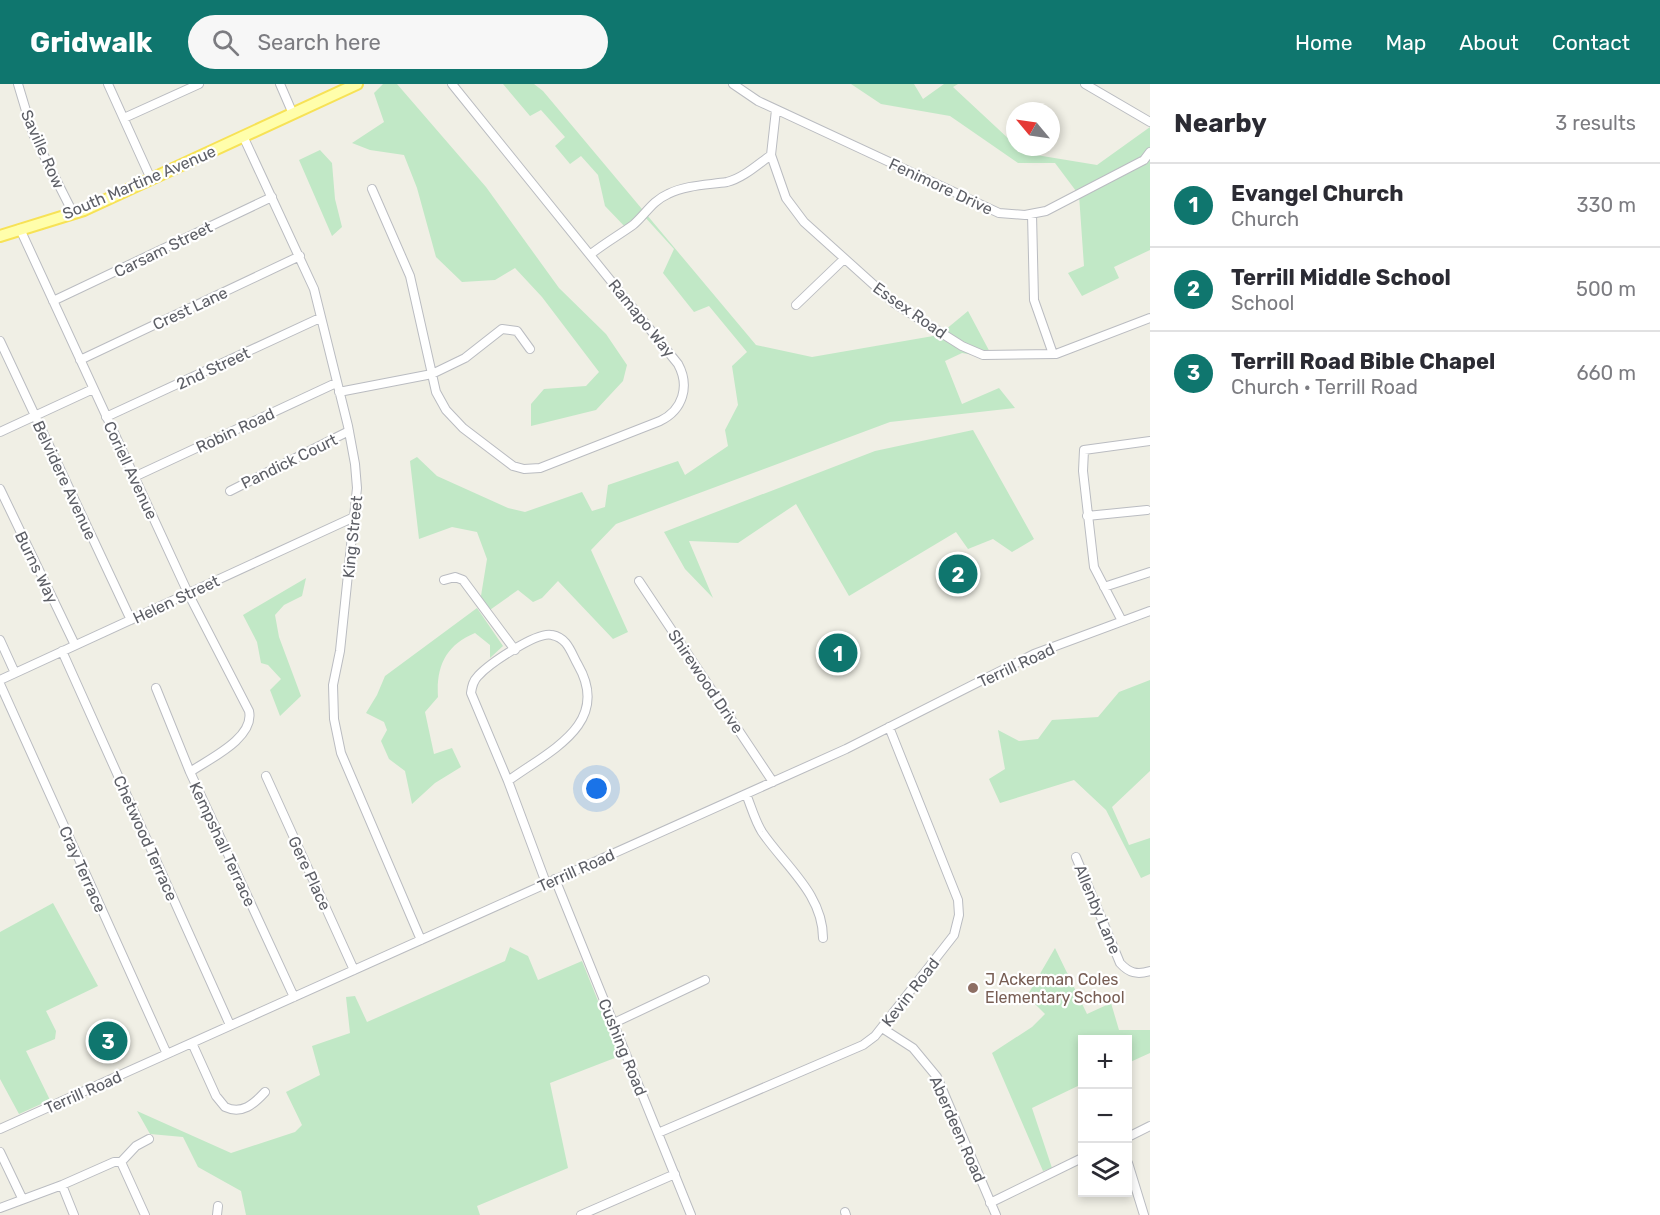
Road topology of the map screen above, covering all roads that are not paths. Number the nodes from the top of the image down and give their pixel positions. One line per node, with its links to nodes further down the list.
1 (18, 84): 19 (street, Saville Row)
2 (108, 84): 11 (street)
3 (199, 84): 11 (street)
4 (280, 84): 10 (street)
5 (357, 84): 10 (main road, South Martine Avenue)
6 (452, 84): 23 (street, Ramapo Way)
7 (733, 84): 9 (street, Fenimore Drive)
8 (1085, 84): 12 (street)
9 (776, 110): 15 (street, Essex Road); 20 (street, Fenimore Drive)
10 (293, 114): 13 (main road, South Martine Avenue)
11 (124, 118): 16 (street)
12 (1150, 122)
13 (243, 136): 16 (main road, South Martine Avenue); 18 (street, King Street)
14 (1150, 152): 20 (street, Fenimore Drive)
15 (771, 155): 23 (street); 25 (street, Essex Road)
16 (151, 179): 19 (main road, South Martine Avenue)
17 (372, 189): 34 (street)
18 (272, 197): 24 (street, King Street); 26 (street, Carsam Street)
19 (72, 213): 21 (main road, South Martine Avenue)
20 (1032, 214): 32 (street)
21 (20, 229): 22 (main road, South Martine Avenue); 26 (street, Coriell Avenue)
22 (0, 236)
23 (591, 254): 34 (street, Ramapo Way)
24 (300, 256): 28 (street, King Street); 33 (street, Crest Lane)
25 (844, 259): 27 (street); 32 (street, Essex Road)
26 (53, 301): 33 (street, Coriell Avenue)
27 (796, 305)
28 (320, 318): 35 (street, King Street); 39 (street, 2nd Street)
29 (1150, 318): 32 (street, Essex Road)
30 (0, 341): 38 (street, Belvidere Avenue)
31 (530, 349): 34 (street)
32 (1053, 354)
33 (80, 360): 36 (street, Coriell Avenue)
34 (432, 374): 37 (street)
35 (336, 383): 37 (street, King Street); 43 (street, Robin Road)
36 (93, 389): 38 (street); 39 (street, Coriell Avenue)
37 (339, 392): 40 (street, King Street)
38 (35, 416): 41 (street); 55 (street, Belvidere Avenue)
39 (106, 417): 43 (street, Coriell Avenue)
40 (349, 431): 45 (street, Pandick Court); 48 (street, King Street)
41 (0, 432)
42 (1150, 441): 47 (street)
43 (134, 477): 53 (street, Coriell Avenue)
44 (0, 489): 58 (street, Burns Way)
45 (230, 491)
46 (1147, 510): 47 (street)
47 (1087, 516): 52 (street)
48 (352, 519): 53 (street, Helen Street); 74 (street, King Street)
49 (1150, 572): 52 (street)
50 (444, 580): 59 (street)
51 (639, 581): 68 (street, Shirewood Drive)
52 (1104, 587): 56 (street)
53 (188, 593): 55 (street, Helen Street); 65 (street, Coriell Avenue)
54 (1150, 611): 56 (street, Terrill Road)
55 (131, 620): 58 (street, Helen Street)
56 (1122, 621): 64 (street, Terrill Road)
57 (0, 640): 61 (street)
58 (75, 645): 60 (street, Helen Street)
59 (515, 650): 67 (street); 67 (street)
60 (62, 651): 61 (street, Helen Street); 80 (street, Chetwood Terrace)
61 (15, 673): 62 (street, Helen Street)
62 (0, 682): 83 (street, Cray Terrace)
63 (156, 688): 65 (street, Kempshall Terrace)
64 (888, 727): 68 (street, Terrill Road); 81 (street, Kevin Road)
65 (190, 772): 78 (street, Kempshall Terrace)
66 (266, 776): 75 (street, Gere Place)
67 (508, 781): 72 (street)
68 (773, 782): 69 (street, Terrill Road)
69 (746, 794): 71 (street, Terrill Road); 73 (street)
70 (1076, 857): 76 (street, Allenby Lane)
71 (555, 879): 72 (street, Terrill Road); 79 (street, Cushing Road)
72 (546, 884): 74 (street, Terrill Road)
73 (823, 938)
74 (421, 940): 75 (street, Terrill Road)
75 (354, 970): 78 (street, Terrill Road)
76 (1150, 971)
77 (705, 980): 79 (street)
78 (294, 997): 80 (street, Terrill Road)
79 (614, 1023): 87 (street, Cushing Road)
80 (230, 1026): 82 (street, Terrill Road)
81 (882, 1028): 87 (street, Kevin Road); 97 (street, Aberdeen Road)
82 (192, 1042): 83 (street, Terrill Road); 84 (street)
83 (167, 1054): 86 (street, Terrill Road)
84 (265, 1092)
85 (1150, 1126): 88 (street)
86 (0, 1129)
87 (658, 1133): 93 (street, Cushing Road)
88 (1132, 1135)
89 (149, 1139): 92 (street)
90 (0, 1152): 96 (street)
91 (1078, 1160): 97 (street)
92 (122, 1162): 95 (street); 100 (street)
93 (675, 1174): 101 (street); 102 (street, Cushing Road)
94 (1132, 1176): 104 (street)
95 (63, 1185): 96 (street); 99 (street)
96 (22, 1198): 98 (street)
97 (990, 1203): 103 (street, Aberdeen Road)
98 (0, 1208)
99 (74, 1215)
100 (145, 1215)
101 (581, 1215)
102 (691, 1215)
103 (996, 1215)
104 (1144, 1215)

